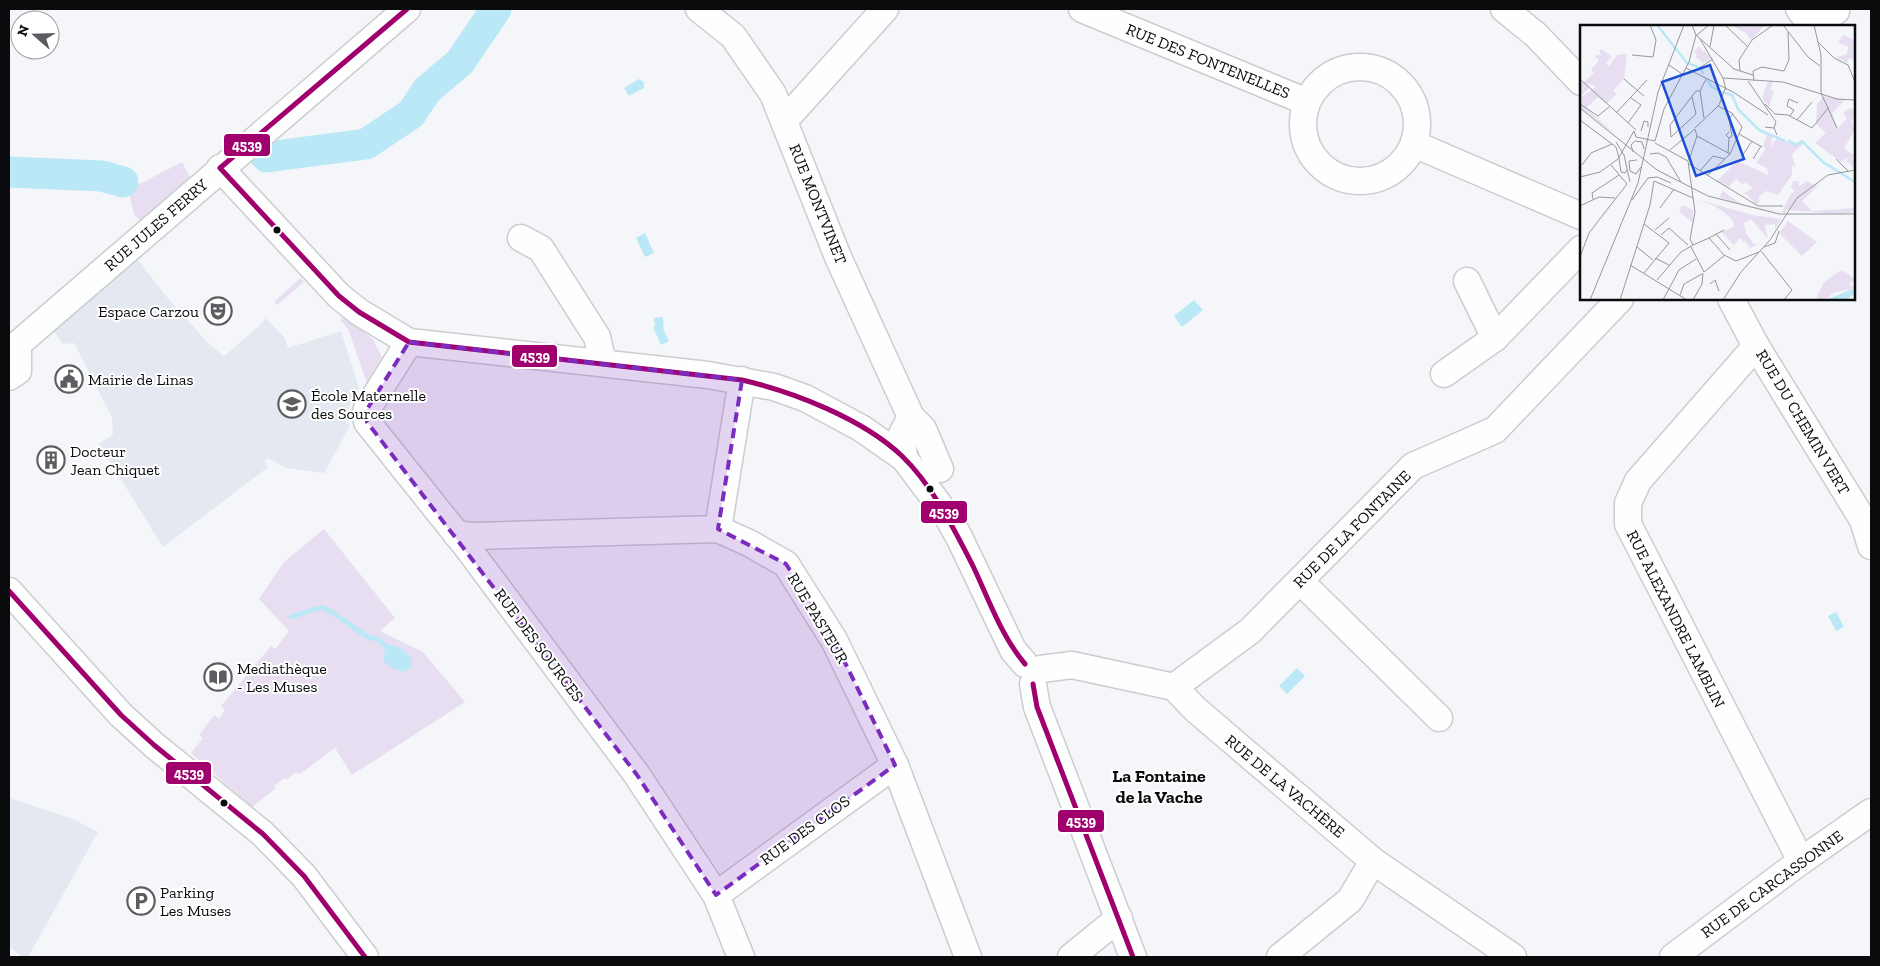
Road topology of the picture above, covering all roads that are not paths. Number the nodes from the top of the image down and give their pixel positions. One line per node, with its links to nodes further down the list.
1 (407, 9): 14 (street, RUE JULES FERRY)
2 (699, 9): 12 (street, RUE MONTVINET)
3 (885, 9): 12 (street)
4 (1082, 9): 11 (street, RUE DES FONTENELLES)
5 (1504, 9): 10 (street)
6 (1799, 9): 8 (street)
7 (1836, 10): 9 (street)
8 (1812, 25)
9 (1814, 25)
10 (1580, 81)
11 (1307, 102): 13 (street, RUE DES FONTENELLES); 13 (street, RUE DES FONTENELLES)
12 (784, 121): 29 (street, RUE MONTVINET)
13 (1414, 144): 15 (street)
14 (220, 168): 21 (street, RUE JULES FERRY); 23 (street)
15 (1580, 216)
16 (521, 238): 25 (street)
17 (1580, 250): 22 (street)
18 (1467, 281): 22 (street)
19 (1619, 300): 35 (street, RUE DE LA FONTAINE)
20 (1732, 300): 24 (street, RUE DU CHEMIN VERT)
21 (20, 334): 27 (street)
22 (1495, 338): 26 (street)
23 (409, 342): 25 (street); 33 (street, RUE DES SOURCES)
24 (1756, 346): 34 (street, RUE DU CHEMIN VERT); 43 (street, RUE ALEXANDRE LAMBLIN)
25 (603, 363): 28 (street)
26 (1444, 374)
27 (9, 377)
28 (742, 380): 30 (street); 32 (street)
29 (911, 417): 30 (street); 31 (street, RUE MONTVINET)
30 (904, 458): 37 (street)
31 (940, 469)
32 (718, 529): 33 (street, RUE PASTEUR); 40 (street, RUE PASTEUR)
33 (456, 534): 44 (street, RUE DES SOURCES)
34 (1871, 546)
35 (1300, 581): 38 (street, RUE DE LA FONTAINE); 39 (street)
36 (9, 591): 46 (street)
37 (1033, 673): 38 (street); 45 (street)
38 (1174, 687): 42 (street, RUE DE LA VACHÈRE)
39 (1438, 718)
40 (895, 765): 44 (street, RUE DES CLOS); 48 (street, RUE PASTEUR)
41 (1871, 812): 43 (street, RUE DE CARCASSONNE)
42 (1373, 861): 51 (street); 52 (street, RUE DE LA VACHÈRE)
43 (1801, 861): 53 (street, RUE DE CARCASSONNE)
44 (716, 895): 47 (street, RUE DES SOURCES)
45 (1118, 918): 49 (street); 50 (street)
46 (365, 957)
47 (741, 957)
48 (968, 957)
49 (1071, 957)
50 (1132, 957)
51 (1280, 957)
52 (1513, 957)
53 (1673, 957)

